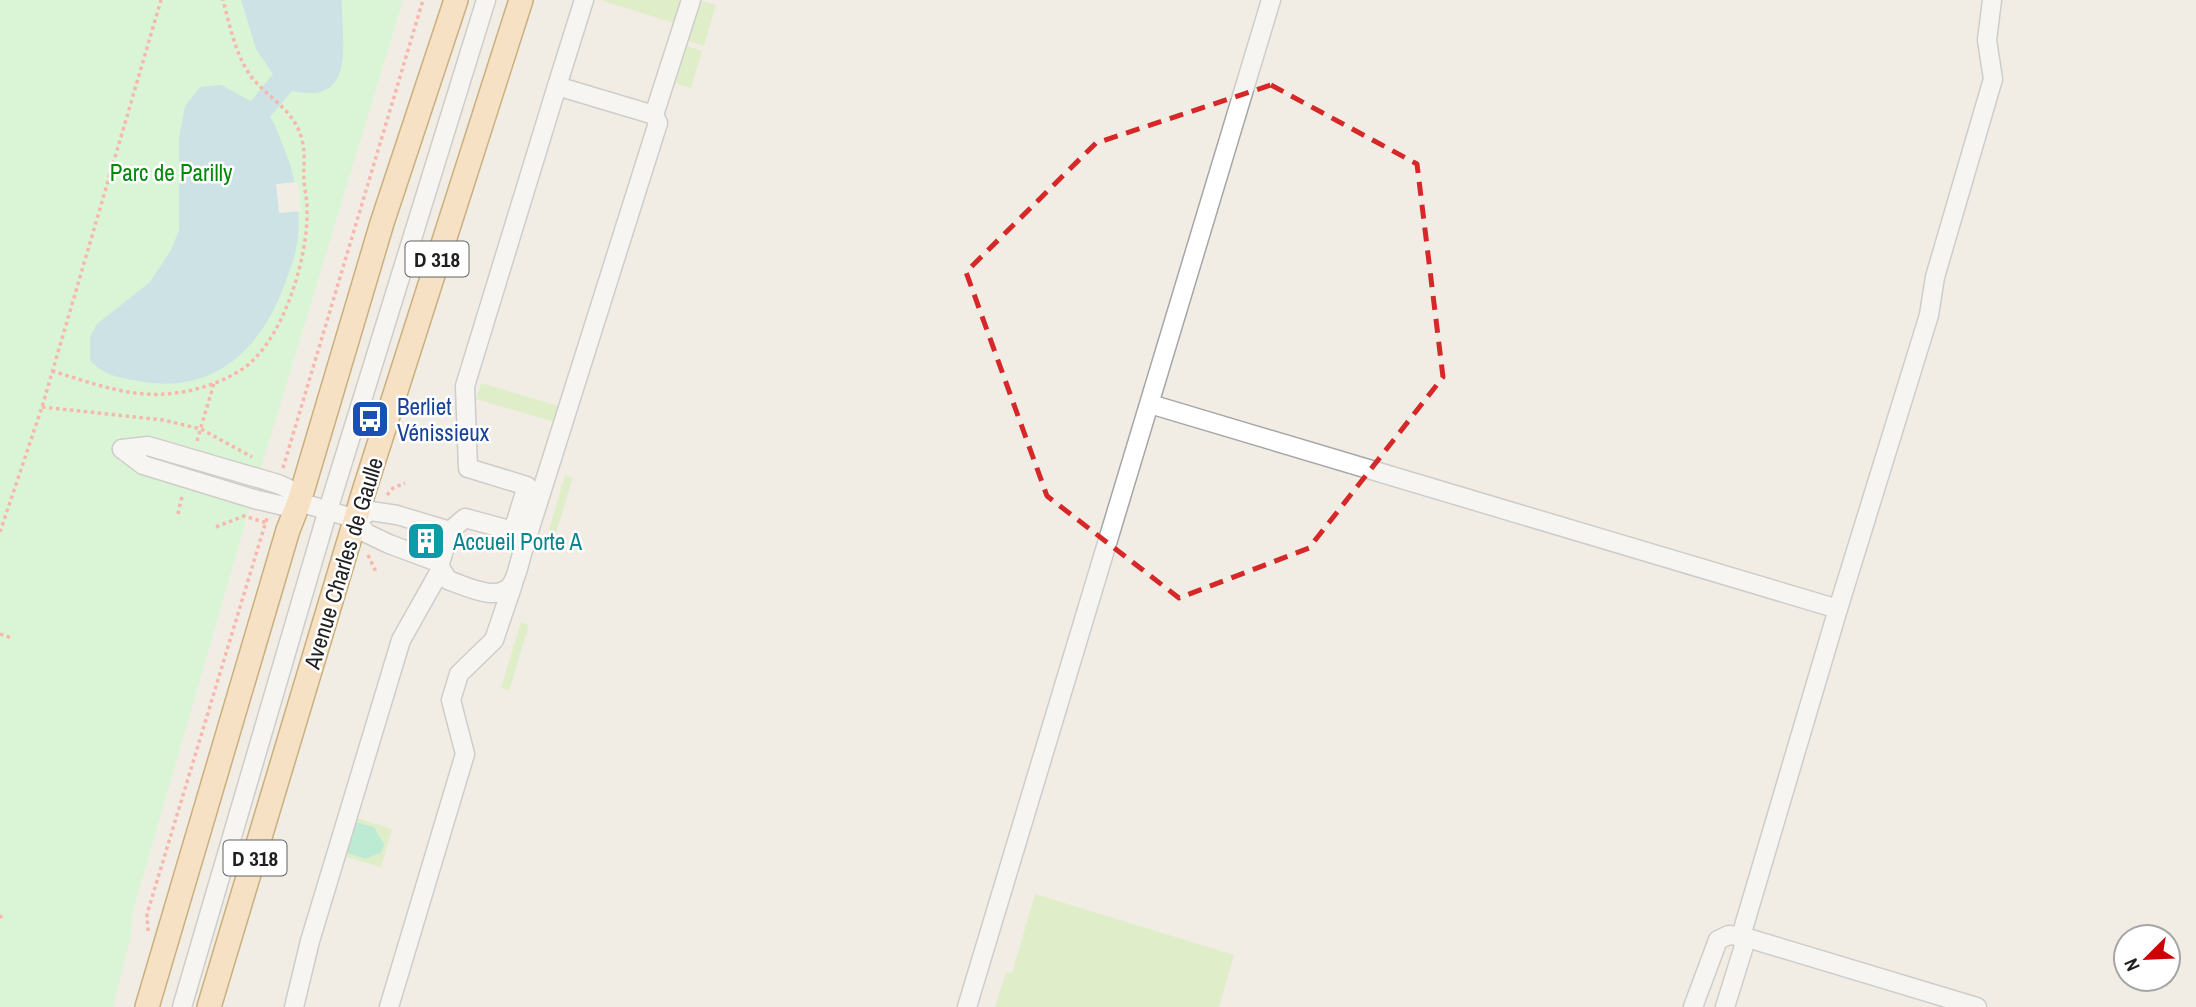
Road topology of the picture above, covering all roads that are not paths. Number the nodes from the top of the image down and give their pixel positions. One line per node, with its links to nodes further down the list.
1 (456, 0): 14 (main road, D 318)
2 (486, 0): 16 (street)
3 (521, 0): 17 (main road, Avenue Charles de Gaulle / D 318)
4 (584, 0): 8 (street)
5 (691, 0): 9 (street)
6 (1271, 0): 10 (street)
7 (1993, 0): 23 (street)
8 (557, 86): 9 (street); 19 (street)
9 (654, 115): 20 (street)
10 (1150, 404): 23 (street); 30 (street)
11 (122, 449): 12 (street); 13 (street); 15 (street)
12 (280, 475): 13 (street); 14 (street)
13 (260, 489): 15 (street)
14 (299, 502): 15 (street); 16 (street); 25 (main road, D 318)
15 (271, 504)
16 (328, 510): 17 (street); 26 (street)
17 (356, 519): 18 (street); 21 (street); 27 (main road, Avenue Charles de Gaulle / D 318)
18 (450, 531): 19 (street); 21 (street)
19 (513, 531): 20 (street)
20 (523, 550): 22 (street)
21 (440, 566): 22 (street); 28 (street)
22 (513, 584): 29 (street)
23 (1838, 610): 24 (street)
24 (1741, 936): 31 (street); 32 (street); 33 (street)
25 (148, 1007)
26 (182, 1007)
27 (209, 1007)
28 (294, 1007)
29 (390, 1007)
30 (967, 1007)
31 (1693, 1007)
32 (1725, 1007)
33 (1977, 1007)

